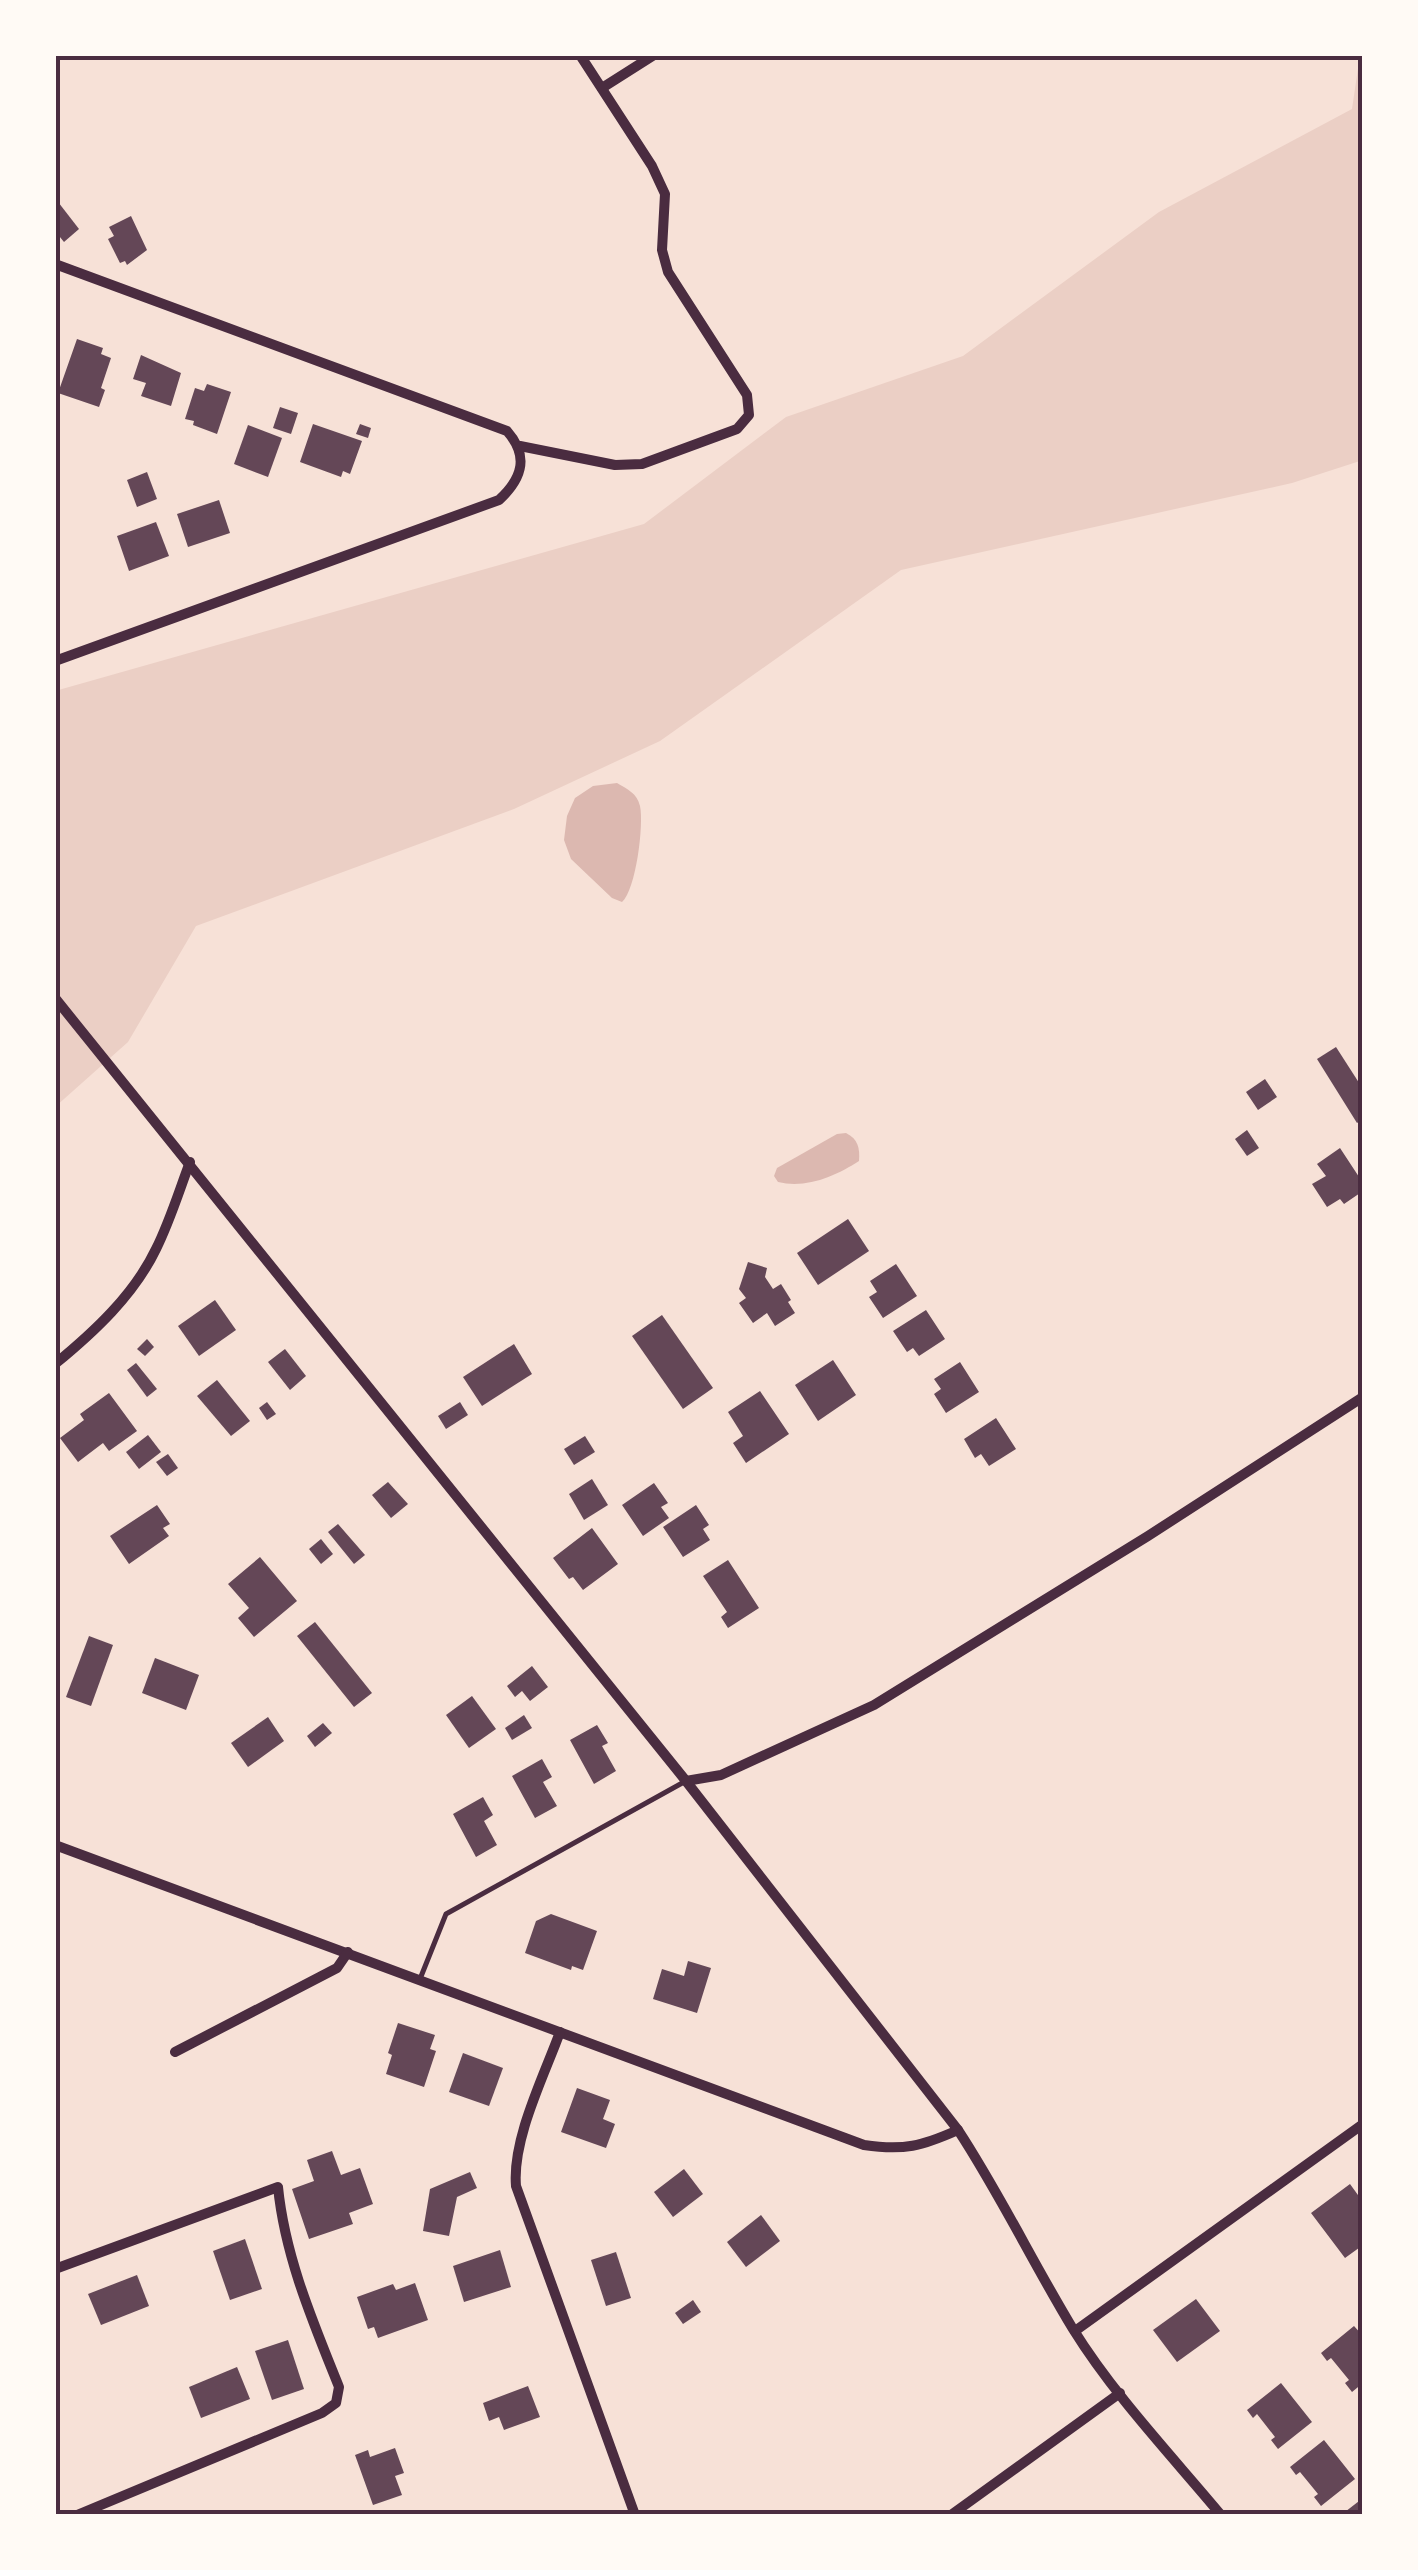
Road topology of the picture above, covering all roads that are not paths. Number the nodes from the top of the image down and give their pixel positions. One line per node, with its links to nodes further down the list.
1 (580, 55): 3 (street)
2 (654, 55): 3 (street)
3 (602, 88): 5 (street)
4 (55, 264): 5 (street)
5 (520, 446): 6 (street)
6 (55, 661)
7 (55, 998): 8 (street)
8 (190, 1162): 9 (street); 11 (street)
9 (55, 1364)
10 (1363, 1398): 11 (street)
11 (686, 1781): 14 (lane); 18 (street)
12 (55, 1845): 13 (street)
13 (348, 1952): 14 (street); 16 (street)
14 (420, 1979): 15 (street)
15 (560, 2032): 18 (street); 23 (street)
16 (175, 2052)
17 (1363, 2124): 20 (street)
18 (958, 2130): 20 (street)
19 (55, 2269): 22 (street)
20 (1075, 2331): 21 (street)
21 (1120, 2393): 24 (street); 25 (street)
22 (77, 2515)
23 (635, 2515)
24 (950, 2515)
25 (1221, 2515)

